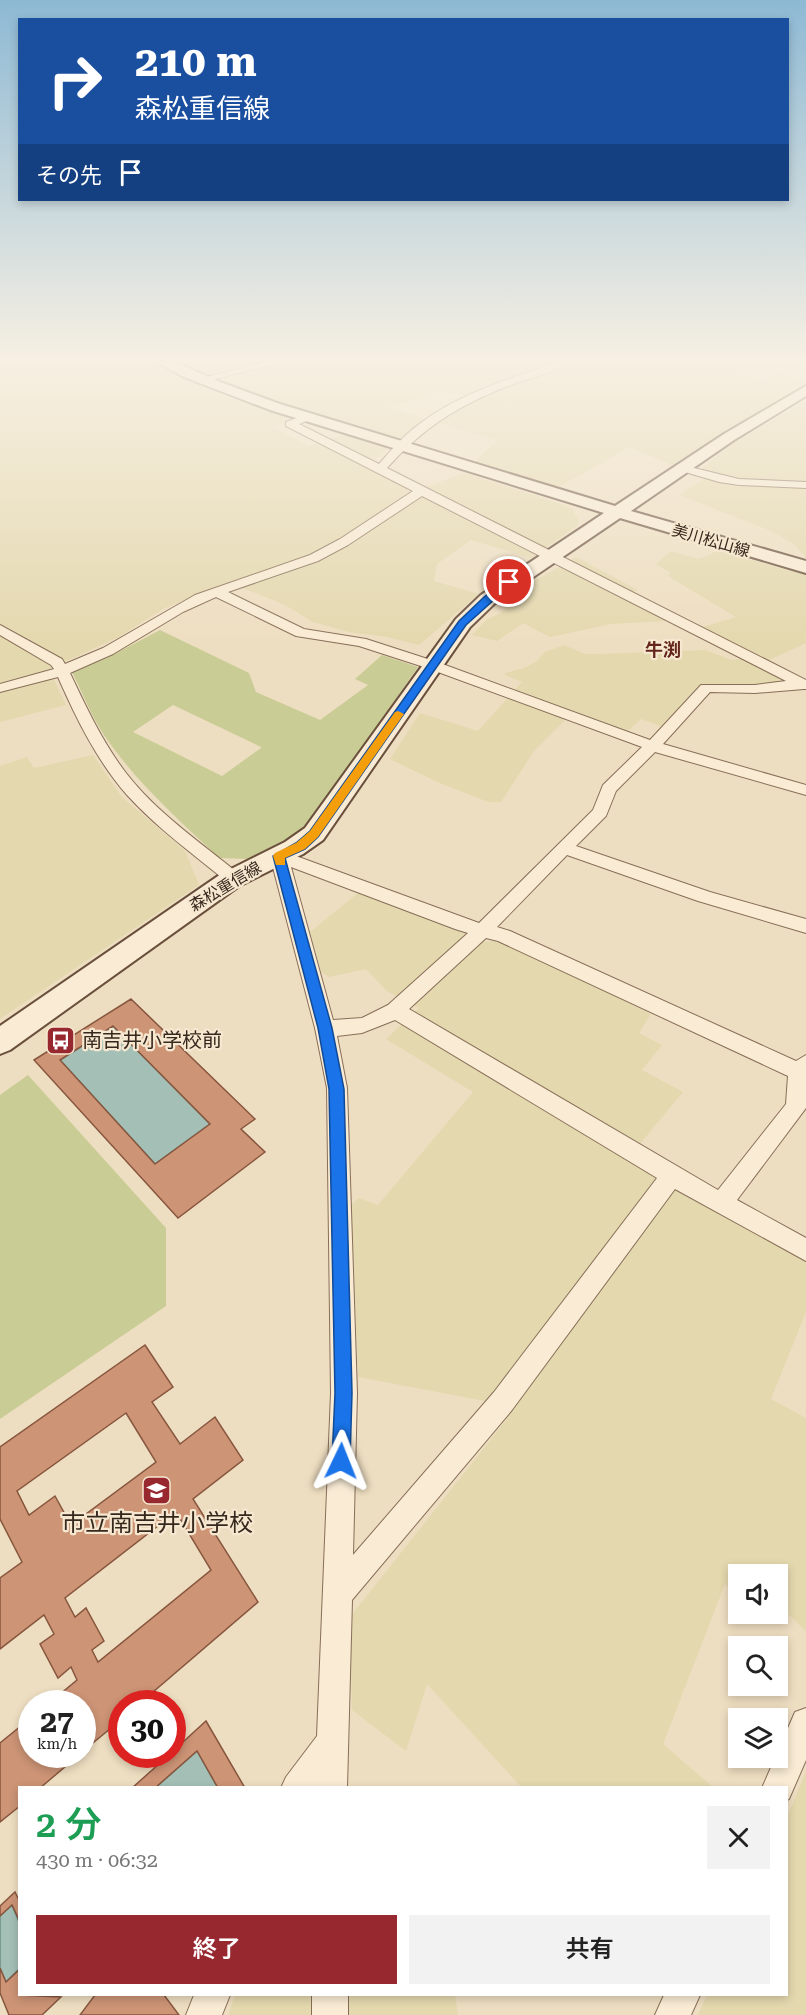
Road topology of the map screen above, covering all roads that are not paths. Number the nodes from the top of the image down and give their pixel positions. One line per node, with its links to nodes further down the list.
1 (352, 455): 6 (street)
2 (393, 455): 6 (street)
3 (431, 455): 9 (main road, 美川松山線)
4 (701, 455): 5 (main road, 森松重信線)
5 (682, 468): 7 (street); 9 (main road, 森松重信線)
6 (380, 469): 8 (street)
7 (806, 484)
8 (421, 491): 10 (street); 12 (street)
9 (615, 513): 10 (main road, 森松重信線); 11 (main road, 美川松山線)
10 (551, 556): 14 (main road, 森松重信線); 16 (street)
11 (806, 567)
12 (217, 592): 14 (street); 15 (street)
13 (0, 629): 15 (street)
14 (432, 665): 18 (street); 21 (main road, 森松重信線)
15 (62, 671): 17 (street); 22 (street)
16 (803, 685): 18 (street)
17 (0, 688)
18 (653, 746): 19 (street); 20 (street)
19 (806, 790)
20 (564, 848): 23 (street); 24 (street)
21 (279, 856): 22 (main road, 森松重信線); 24 (street); 26 (street)
22 (233, 878): 27 (main road, 森松重信線)
23 (806, 926)
24 (483, 930): 25 (street); 28 (street)
25 (395, 1010): 26 (street); 30 (street)
26 (325, 1028): 33 (street)
27 (0, 1042)
28 (804, 1070): 29 (street)
29 (801, 1110): 31 (street)
30 (672, 1176): 31 (street); 33 (street)
31 (722, 1203): 32 (street)
32 (806, 1250)
33 (336, 1596): 35 (street)
34 (806, 1723): 38 (street)
35 (331, 1743): 36 (street); 37 (street)
36 (299, 1786)
37 (331, 1786)
38 (779, 1786)
39 (212, 1996): 42 (street)
40 (330, 1996): 43 (street)
41 (682, 1996): 44 (street)
42 (204, 2015)
43 (330, 2015)
44 (673, 2015)

